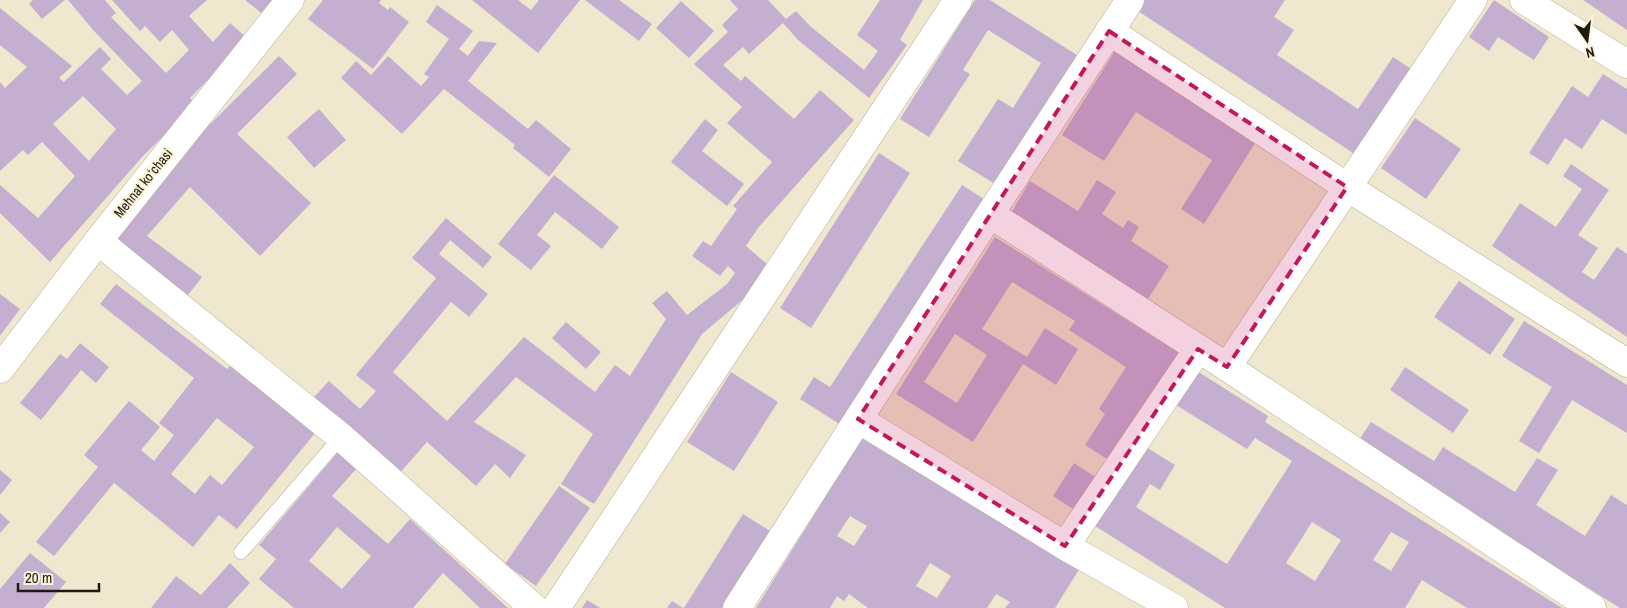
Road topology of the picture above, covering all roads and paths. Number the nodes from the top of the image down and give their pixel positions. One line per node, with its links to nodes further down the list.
1 (290, 0): 10 (street, Mehnat koʻchasi)
2 (958, 0): 21 (street)
3 (1130, 0): 6 (street)
4 (1474, 0): 8 (street)
5 (1524, 0): 7 (street)
6 (1109, 30): 8 (street); 9 (street)
7 (1627, 64)
8 (1347, 187): 12 (street); 13 (street)
9 (990, 214): 11 (street); 15 (street)
10 (98, 240): 14 (street, Mehnat koʻchasi); 16 (street)
11 (1198, 349): 13 (street); 17 (street)
12 (1627, 363)
13 (1227, 367): 24 (street)
14 (0, 369)
15 (858, 419): 17 (street); 22 (street)
16 (341, 437): 18 (lane); 20 (street)
17 (1065, 546): 19 (street)
18 (241, 552)
19 (1143, 598): 23 (street)
20 (534, 608)
21 (556, 608)
22 (737, 608)
23 (1174, 608)
24 (1592, 608)

